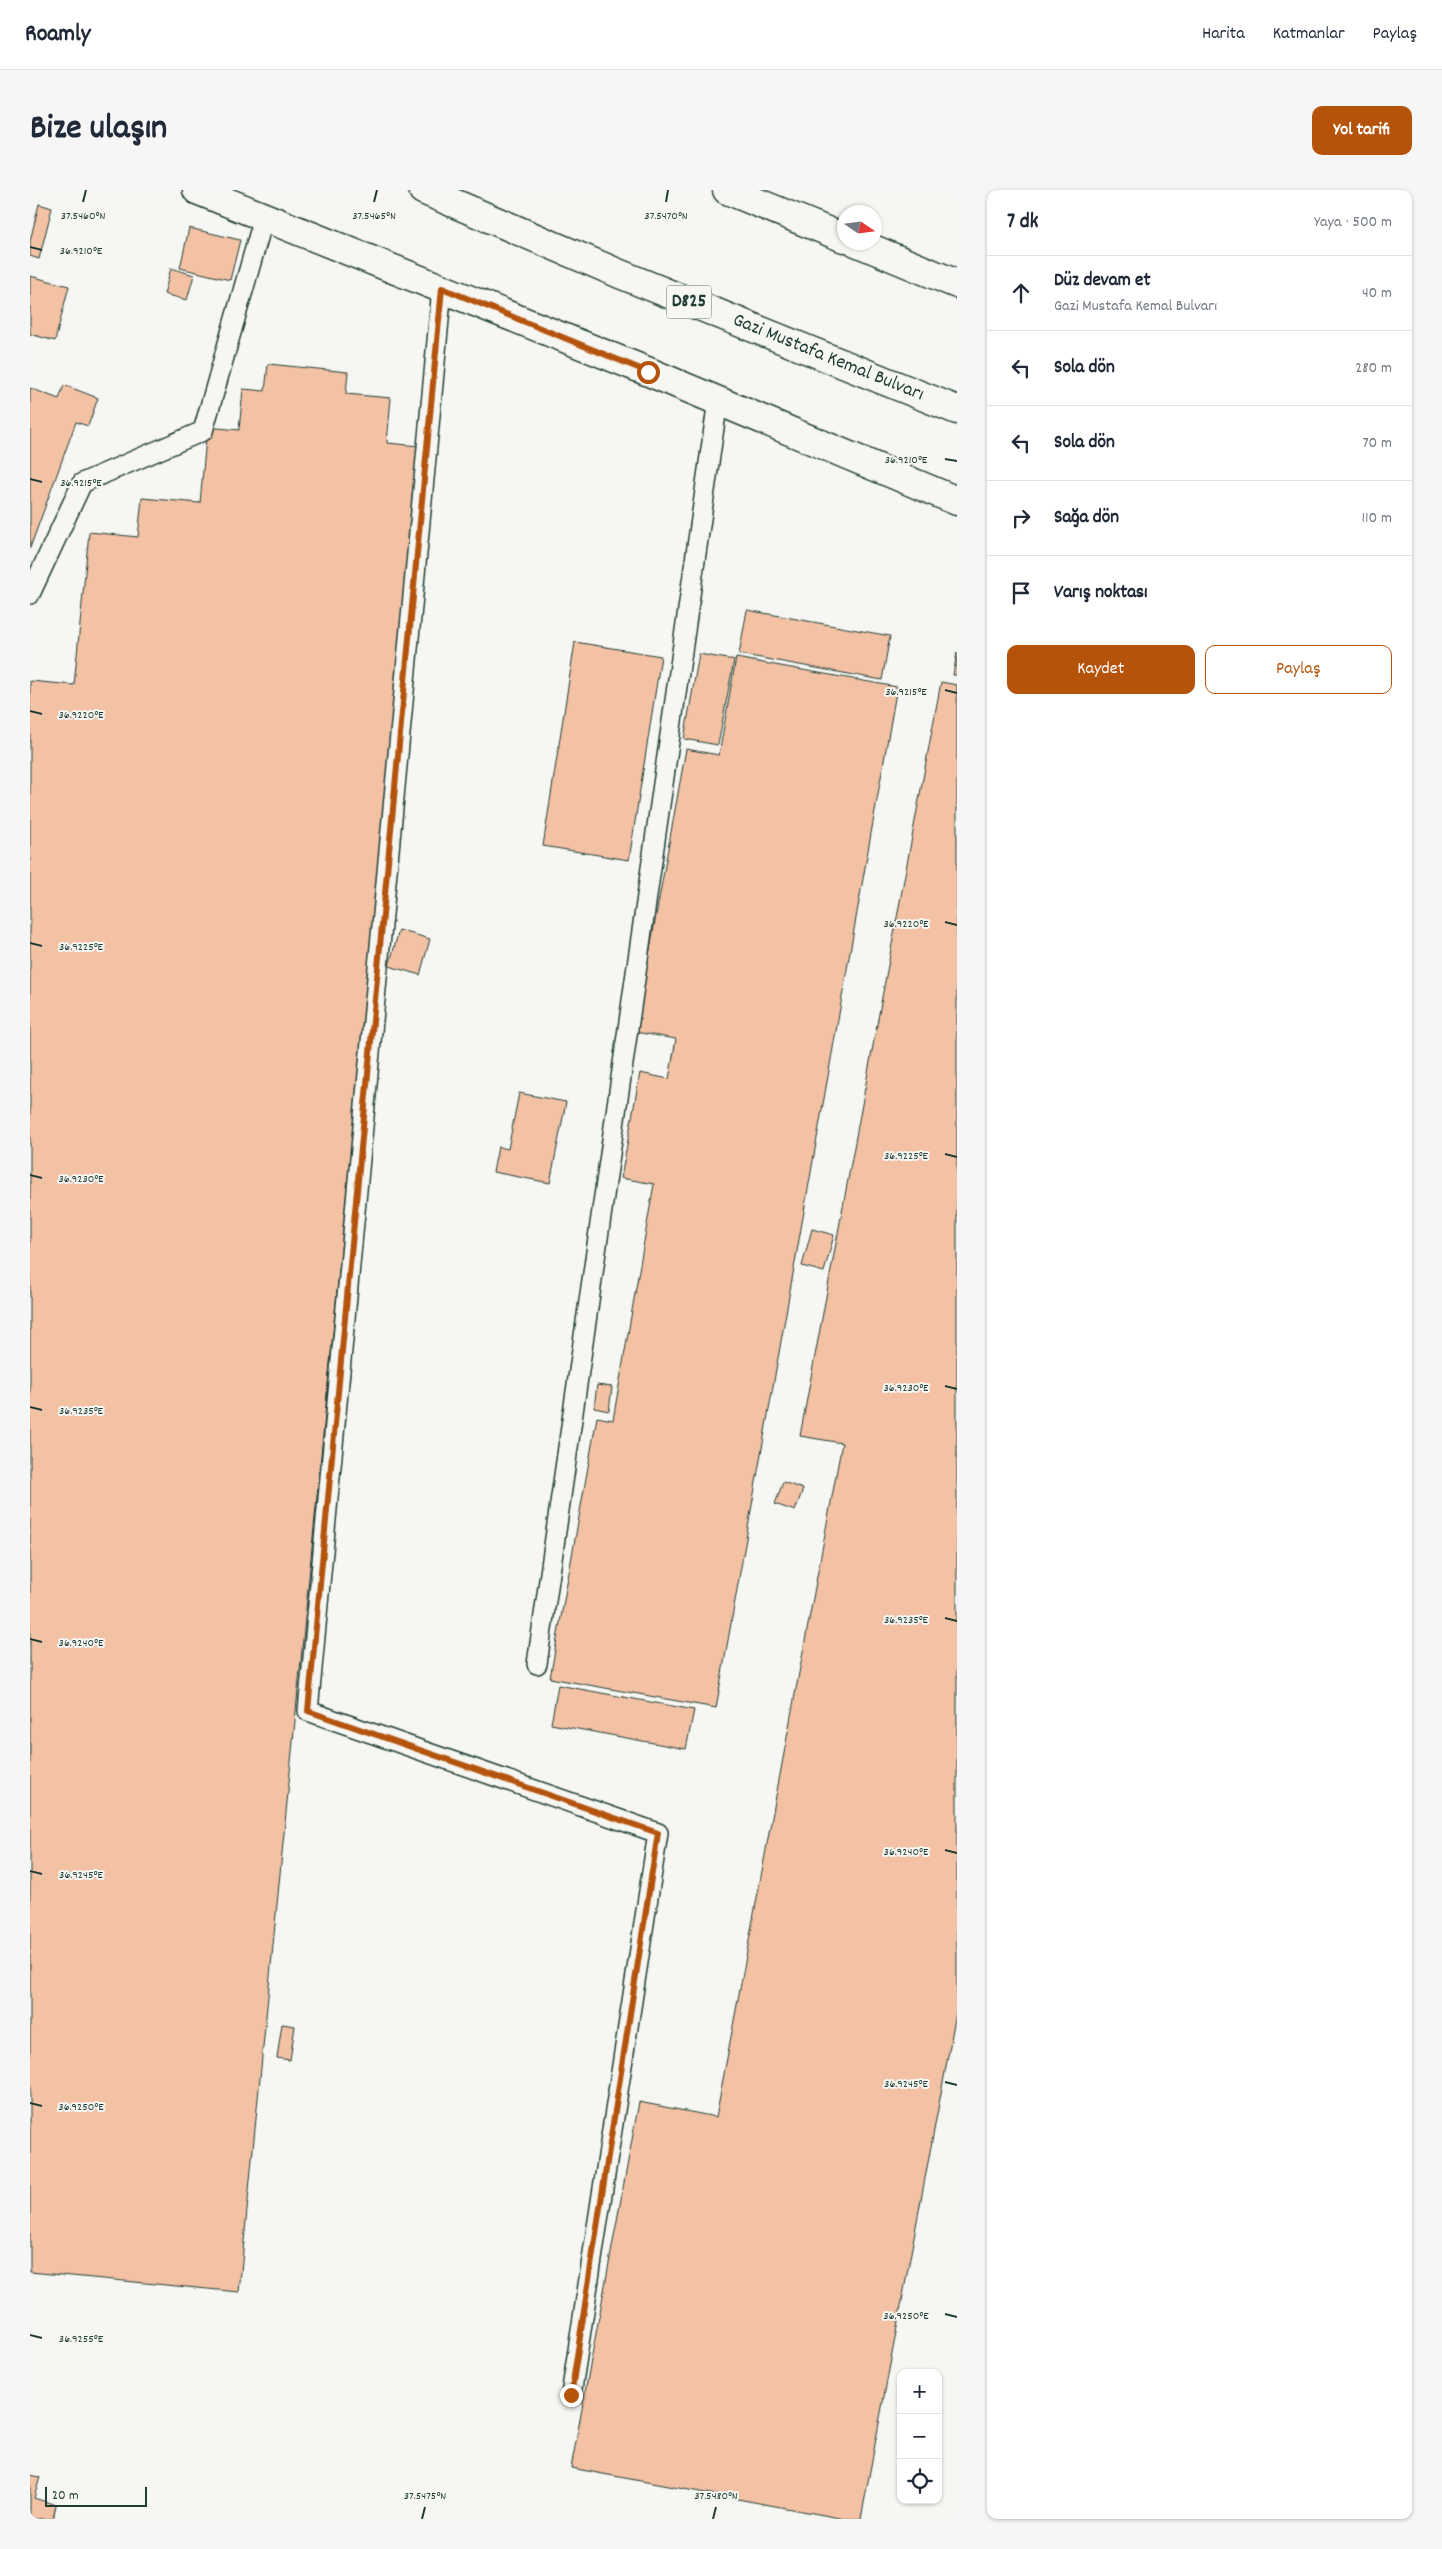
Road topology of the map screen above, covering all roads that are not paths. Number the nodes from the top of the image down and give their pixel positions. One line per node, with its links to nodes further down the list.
1 (197, 190): 4 (main road)
2 (423, 190): 10 (main road, Gazi Mustafa Kemal Bulvarı / D825)
3 (727, 190): 5 (main road)
4 (264, 217): 8 (main road); 12 (lane)
5 (837, 235)
6 (875, 250): 7 (main road)
7 (957, 284)
8 (442, 288): 9 (main road); 14 (lane)
9 (718, 400): 11 (main road); 13 (lane)
10 (957, 410)
11 (957, 501)
12 (30, 594)
13 (537, 1664)
14 (571, 2395)

